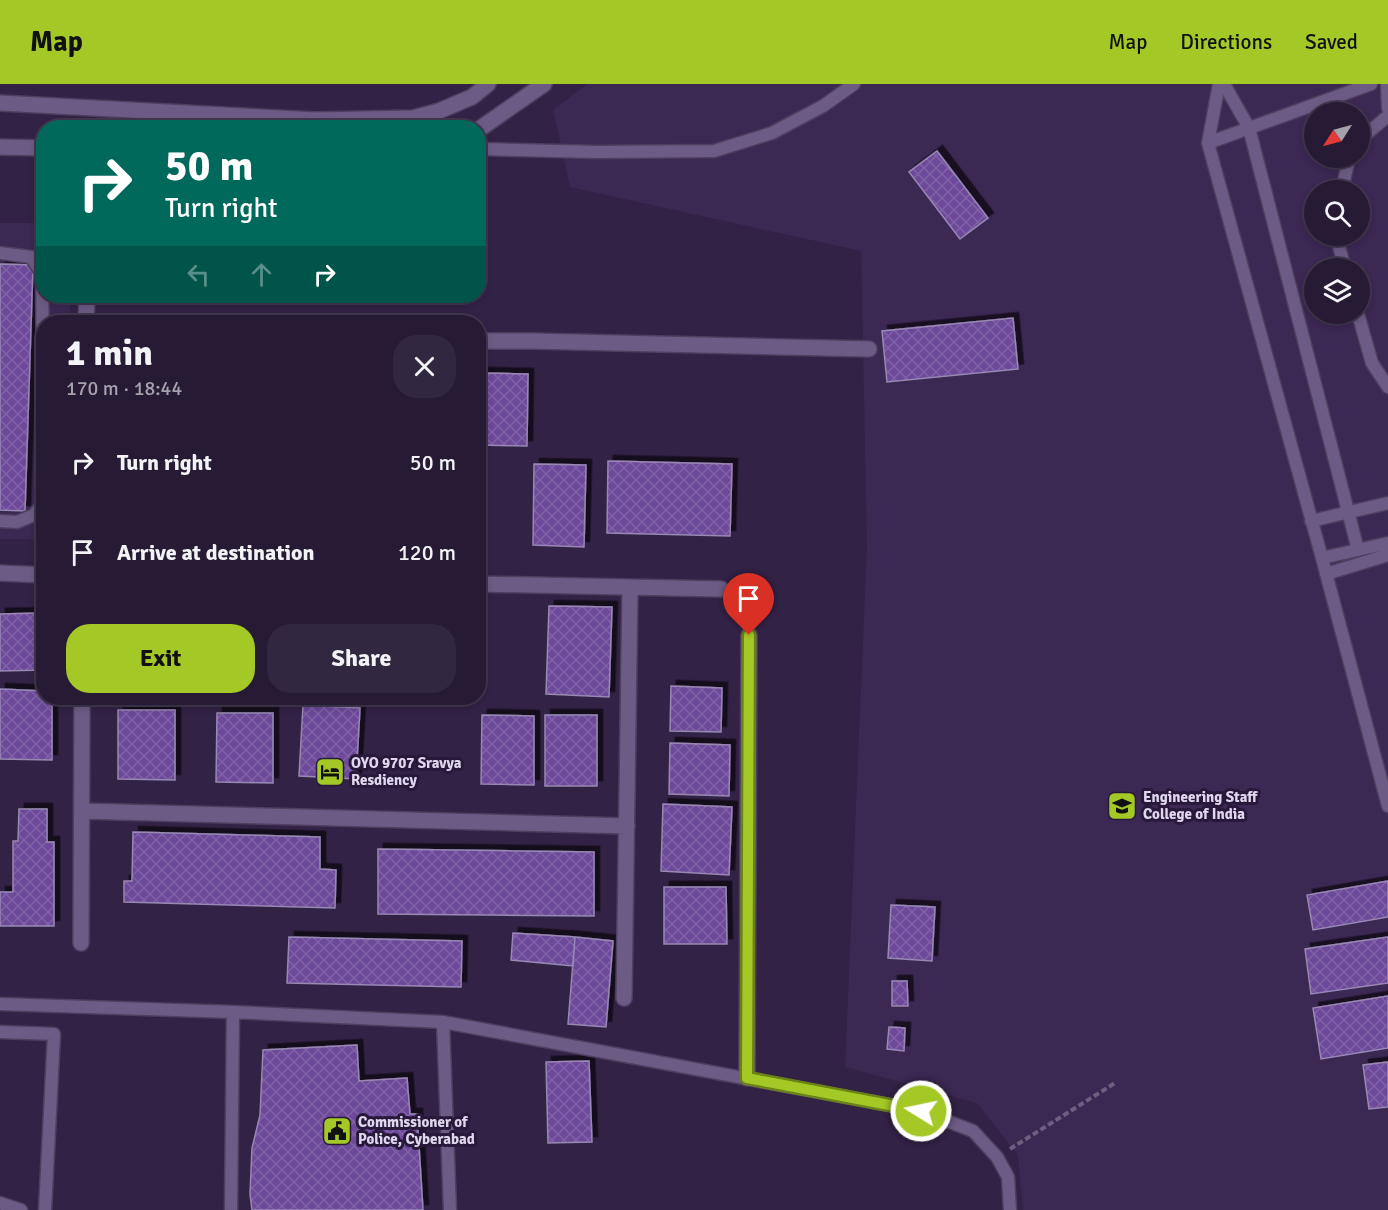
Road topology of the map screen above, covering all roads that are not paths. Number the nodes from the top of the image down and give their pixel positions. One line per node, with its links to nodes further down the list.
1 (488, 84): 8 (street)
2 (544, 84): 11 (street)
3 (854, 84): 17 (lane)
4 (1219, 84): 14 (lane)
5 (1224, 84): 12 (lane)
6 (1371, 84): 12 (lane)
7 (1387, 84): 9 (lane)
8 (0, 103)
9 (1388, 108)
10 (1388, 116): 13 (lane)
11 (486, 124)
12 (1249, 128): 14 (lane); 26 (lane)
13 (1370, 131)
14 (1208, 143): 28 (lane)
15 (0, 147): 16 (street)
16 (36, 148)
17 (486, 149)
18 (0, 253): 19 (lane)
19 (36, 265)
20 (1361, 324): 23 (lane)
21 (486, 341): 22 (street)
22 (869, 349)
23 (1388, 387)
24 (1388, 503): 26 (lane)
25 (36, 512): 27 (lane)
26 (1347, 512): 28 (lane); 30 (lane)
27 (0, 521)
28 (1311, 521): 32 (lane)
29 (1388, 543): 30 (lane)
30 (1358, 550): 32 (lane)
31 (1388, 555): 34 (lane)
32 (1322, 558): 34 (lane)
33 (0, 573): 35 (street)
34 (1326, 574): 41 (lane)
35 (36, 575)
36 (486, 584): 37 (street)
37 (630, 588): 38 (street); 43 (street)
38 (721, 589)
39 (749, 635): 50 (street)
40 (82, 705): 42 (street)
41 (1388, 806)
42 (82, 811): 43 (street); 44 (street)
43 (627, 826): 45 (street)
44 (81, 943)
45 (624, 998)
46 (0, 1004): 47 (lane)
47 (233, 1012): 48 (lane); 54 (lane)
48 (443, 1022): 50 (lane); 55 (lane)
49 (0, 1032): 53 (lane)
50 (747, 1078): 56 (lane)
51 (0, 1203): 52 (lane)
52 (21, 1210)
53 (45, 1210)
54 (231, 1210)
55 (450, 1210)
56 (1010, 1210)

